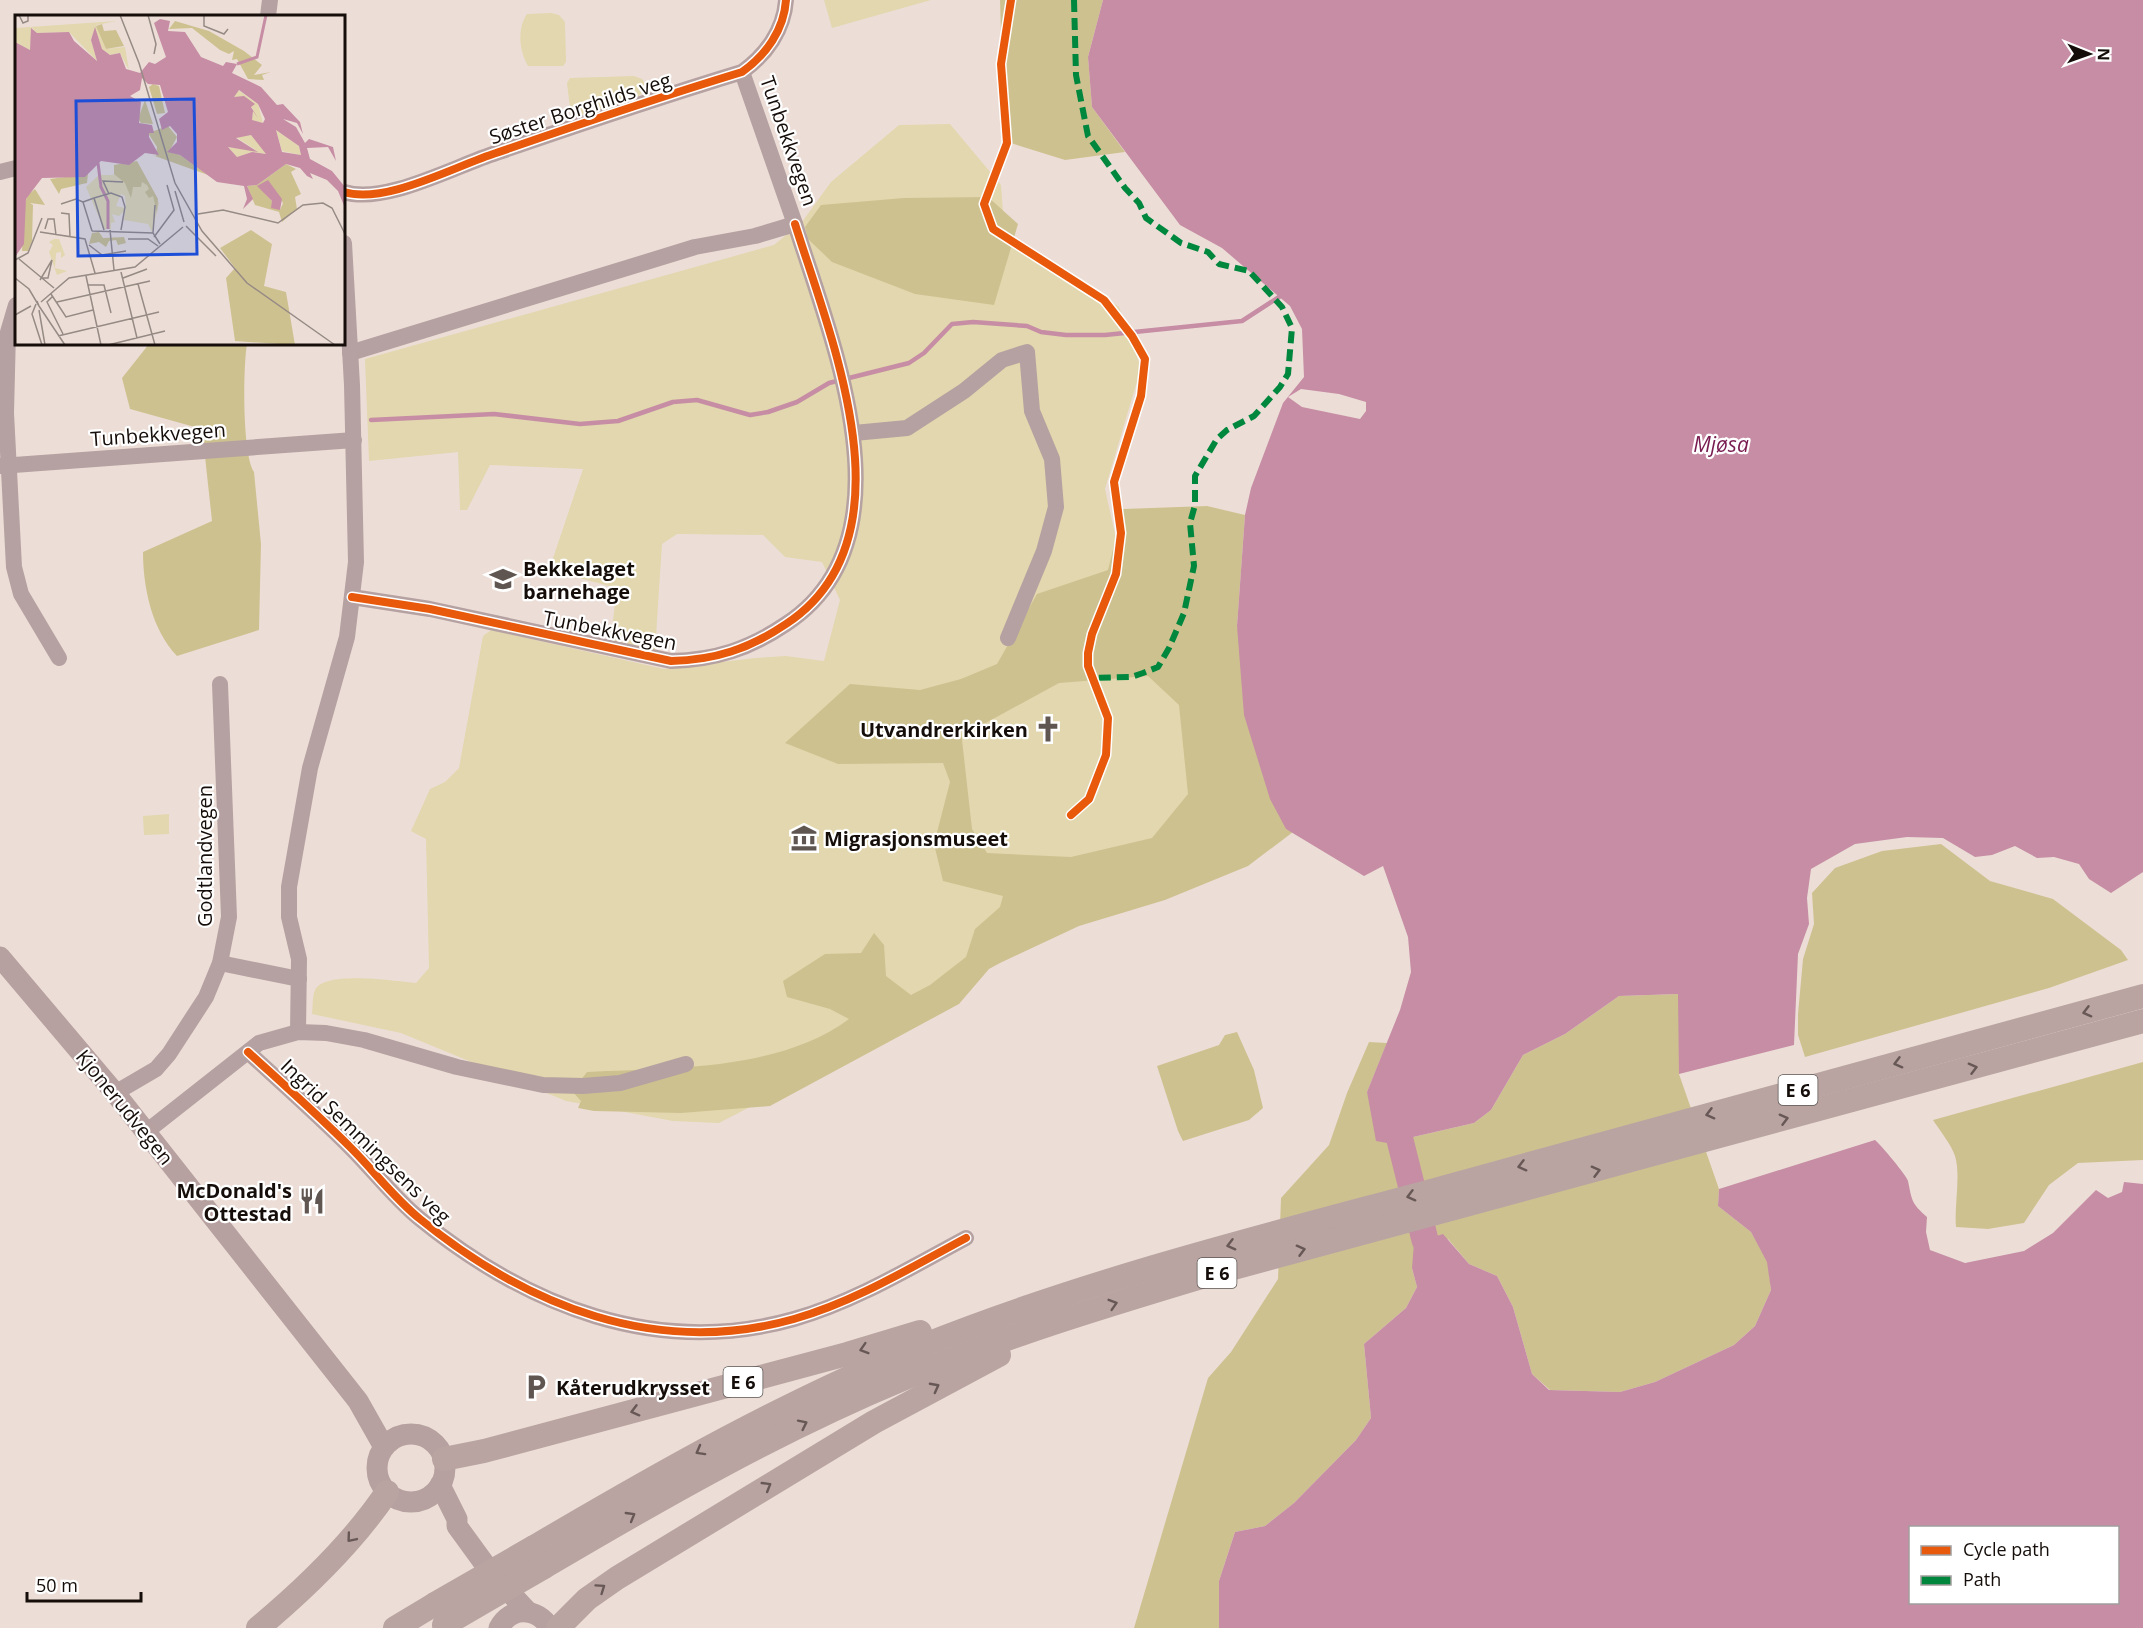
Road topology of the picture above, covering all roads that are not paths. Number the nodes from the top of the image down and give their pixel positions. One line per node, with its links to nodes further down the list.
1 (270, 0): 3 (street)
2 (786, 0): 4 (street, Søster Borghilds veg)
3 (268, 15)
4 (742, 72): 7 (street, Søster Borghilds veg); 8 (street, Tunbekkvegen)
5 (15, 168): 6 (street)
6 (0, 172)
7 (345, 192)
8 (795, 224): 11 (street, Tunbekkvegen); 12 (street, Tunbekkvegen)
9 (345, 261): 11 (street)
10 (15, 308): 14 (street)
11 (350, 353): 13 (street)
12 (854, 433): 15 (street, Tunbekkvegen); 16 (street)
13 (354, 440): 14 (street, Tunbekkvegen); 15 (street)
14 (4, 465): 17 (street)
15 (352, 597): 21 (street, Ingrid Semmingsens veg)
16 (1008, 638)
17 (59, 658)
18 (220, 684): 20 (street, Godtlandvegen)
19 (0, 957): 27 (main road, Kjonerudvegen)
20 (220, 963): 21 (street); 27 (street, Godtlandvegen)
21 (299, 979): 24 (street, Ingrid Semmingsens veg)
22 (2143, 996): 29 (highway, E 6, one-way to 29)
23 (2143, 1021): 29 (highway, E 6, one-way to 23)
24 (298, 1032): 25 (street, Ingrid Semmingsens veg); 26 (street, Ingrid Semmingsens veg)
25 (248, 1052): 28 (street, Ingrid Semmingsens veg); 30 (street, Ingrid Semmingsens veg)
26 (686, 1065)
27 (115, 1093): 28 (main road, Kjonerudvegen)
28 (146, 1132): 33 (main road, Kjonerudvegen)
29 (1373, 1219): 31 (highway, E 6, one-way to 31); 32 (highway, E 6, one-way to 29)
30 (966, 1238)
31 (1042, 1302): 34 (highway, E 6, one-way to 34); 39 (highway, E 6, one-way to 39)
32 (1058, 1321): 39 (highway, E 6, one-way to 32); 47 (highway, E 6, one-way to 32)
33 (391, 1442): 34 (main road); 36 (main road)
34 (444, 1459): 35 (main road)
35 (440, 1485): 37 (main road); 38 (main road)
36 (387, 1492): 37 (main road); 44 (highway, one-way to 44)
37 (420, 1501): 38 (main road)
38 (458, 1526): 40 (main road)
39 (539, 1557): 42 (highway, E 6, bridge)
40 (489, 1570): 41 (main road); 43 (main road)
41 (527, 1611): 43 (main road); 46 (main road)
42 (440, 1619): 45 (highway, E 6)
43 (501, 1624)
44 (258, 1628)
45 (395, 1628)
46 (550, 1628)
47 (558, 1628)

